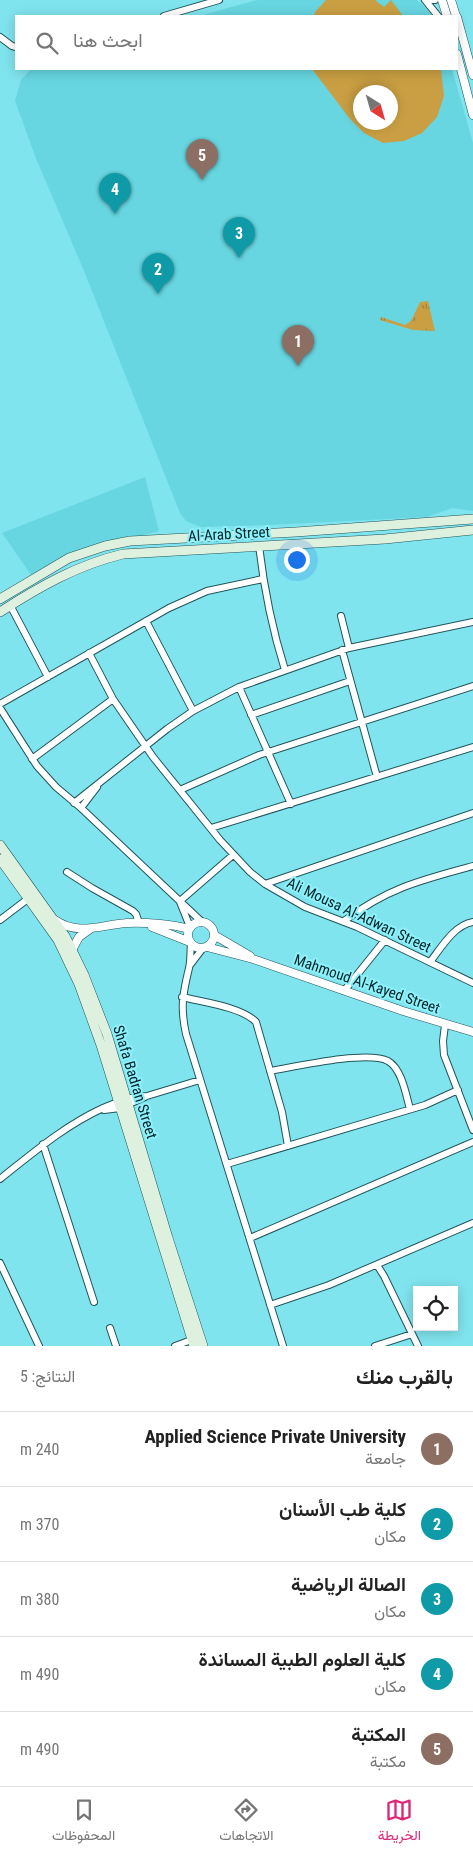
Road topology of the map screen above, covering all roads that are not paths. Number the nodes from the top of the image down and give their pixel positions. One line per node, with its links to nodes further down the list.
1 (219, 0): 6 (street)
2 (425, 0): 3 (street); 7 (street)
3 (435, 0)
4 (442, 0): 8 (street)
5 (452, 0): 9 (street)
6 (167, 15)
7 (437, 15)
8 (446, 15)
9 (456, 15)
10 (458, 21): 14 (street)
11 (0, 37): 12 (street)
12 (15, 47)
13 (458, 58): 15 (street)
14 (473, 75)
15 (473, 115)
16 (473, 520): 20 (main road, Al-Arab Street)
17 (473, 530): 18 (main road, Al-Arab Street)
18 (259, 546): 19 (street); 21 (main road, Al-Arab Street)
19 (263, 579): 24 (street); 29 (street)
20 (0, 599)
21 (10, 605): 22 (main road, Al-Arab Street); 30 (street)
22 (0, 612)
23 (342, 616): 26 (street)
24 (146, 620): 28 (street); 37 (street)
25 (473, 622): 26 (street)
26 (349, 648): 27 (street)
27 (342, 650): 29 (street); 31 (street)
28 (89, 653): 30 (street); 34 (street, Ali Mousa Al-Adwan Street)
29 (285, 670): 33 (street)
30 (48, 676): 35 (street)
31 (350, 681): 38 (street); 39 (street)
32 (473, 686): 39 (street)
33 (239, 687): 37 (street); 38 (street)
34 (112, 699): 40 (street, Ali Mousa Al-Adwan Street); 43 (street)
35 (0, 704)
36 (0, 708): 43 (street)
37 (193, 710): 40 (street)
38 (252, 715): 42 (street)
39 (362, 722): 42 (street); 44 (street)
40 (145, 746): 45 (street); 46 (street, Ali Mousa Al-Adwan Street)
41 (473, 747): 44 (street)
42 (268, 753): 46 (street); 48 (street)
43 (32, 759): 47 (street)
44 (377, 777): 48 (street)
45 (101, 782): 47 (street); 49 (street)
46 (180, 790): 51 (street, Ali Mousa Al-Adwan Street)
47 (74, 803): 49 (street)
48 (291, 804): 51 (street)
49 (81, 808): 59 (street)
50 (473, 814): 57 (street)
51 (211, 828): 53 (street, Ali Mousa Al-Adwan Street)
52 (0, 845): 61 (main road, Shafa Badran Street)
53 (233, 855): 57 (street, Ali Mousa Al-Adwan Street); 59 (street)
54 (0, 859): 58 (main road, Shafa Badran Street)
55 (473, 866): 63 (street)
56 (68, 872): 65 (street)
57 (265, 884): 63 (street, Ali Mousa Al-Adwan Street)
58 (29, 898): 60 (street); 85 (main road, Shafa Badran Street)
59 (180, 901): 62 (street); 66 (street)
60 (0, 920)
61 (55, 920): 67 (street); 72 (main road, Shafa Badran Street)
62 (202, 922): 66 (street); 68 (street)
63 (344, 922): 69 (street, Ali Mousa Al-Adwan Street)
64 (473, 922): 74 (street)
65 (142, 923): 66 (street); 67 (street); 70 (street)
66 (190, 928): 70 (street)
67 (90, 929): 72 (street)
68 (214, 935): 71 (street); 73 (street, Mahmoud Al-Kayed Street)
69 (385, 940): 74 (street, Ali Mousa Al-Adwan Street); 77 (street)
70 (190, 943): 71 (street); 75 (street)
71 (205, 947): 73 (street, Mahmoud Al-Kayed Street); 75 (street)
72 (72, 950): 84 (main road, Shafa Badran Street)
73 (253, 959): 77 (street, Mahmoud Al-Kayed Street)
74 (430, 962): 76 (street, Ali Mousa Al-Adwan Street)
75 (190, 965): 78 (street)
76 (473, 983)
77 (344, 991): 79 (street, Mahmoud Al-Kayed Street)
78 (182, 997): 81 (street); 82 (street)
79 (445, 1025): 80 (street, Mahmoud Al-Kayed Street); 83 (street)
80 (473, 1032)
81 (270, 1071): 86 (street); 90 (street)
82 (200, 1080): 84 (street); 91 (street)
83 (458, 1090): 86 (street); 87 (street)
84 (128, 1102): 85 (street); 101 (main road, Shafa Badran Street)
85 (118, 1105): 89 (street); 101 (main road, Shafa Badran Street)
86 (410, 1109): 90 (street)
87 (473, 1130)
88 (473, 1142): 94 (street)
89 (44, 1144): 92 (street); 97 (street)
90 (288, 1146): 91 (street)
91 (227, 1164): 94 (street)
92 (0, 1179)
93 (473, 1223): 96 (street)
94 (250, 1238): 98 (street)
95 (0, 1263): 102 (street)
96 (377, 1265): 98 (street); 100 (street)
97 (94, 1302)
98 (270, 1306): 106 (street)
99 (110, 1328): 103 (street)
100 (412, 1334): 107 (street); 108 (street)
101 (195, 1341): 104 (street); 105 (main road, Shafa Badran Street)
102 (39, 1346)
103 (116, 1346)
104 (175, 1346)
105 (203, 1346)
106 (283, 1346)
107 (375, 1346)
108 (418, 1346)

